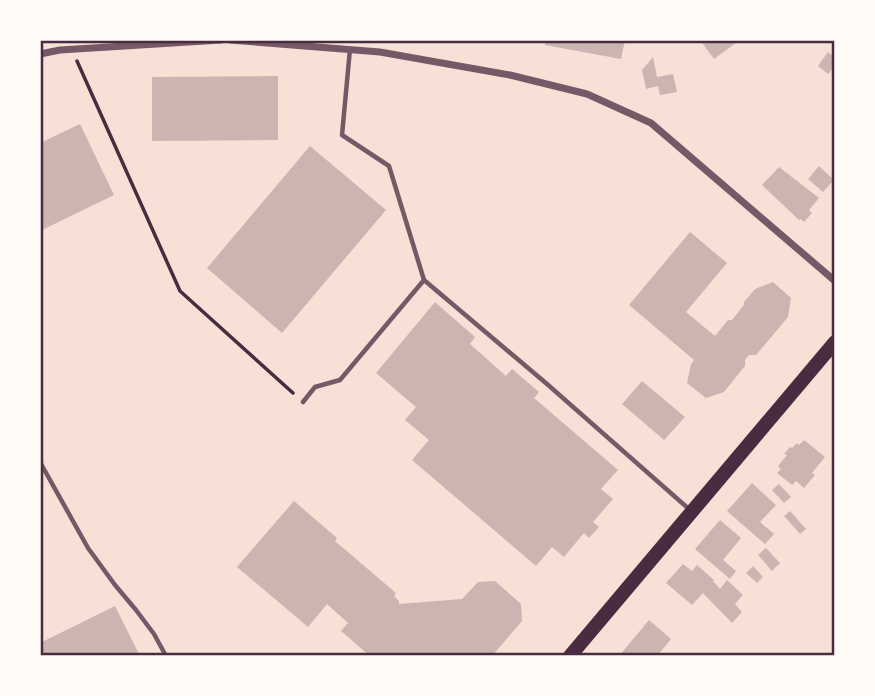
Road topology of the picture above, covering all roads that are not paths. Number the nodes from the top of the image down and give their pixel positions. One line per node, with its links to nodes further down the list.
1 (60, 40): 6 (street)
2 (221, 40): 6 (street)
3 (230, 40): 4 (street)
4 (277, 42): 5 (street)
5 (350, 49): 8 (lane); 9 (street)
6 (60, 50): 7 (street)
7 (40, 54)
8 (424, 280): 11 (lane); 13 (lane)
9 (835, 281)
10 (833, 349): 13 (main road)
11 (303, 402)
12 (40, 462): 14 (lane)
13 (691, 511): 15 (main road)
14 (166, 656)
15 (570, 656)

